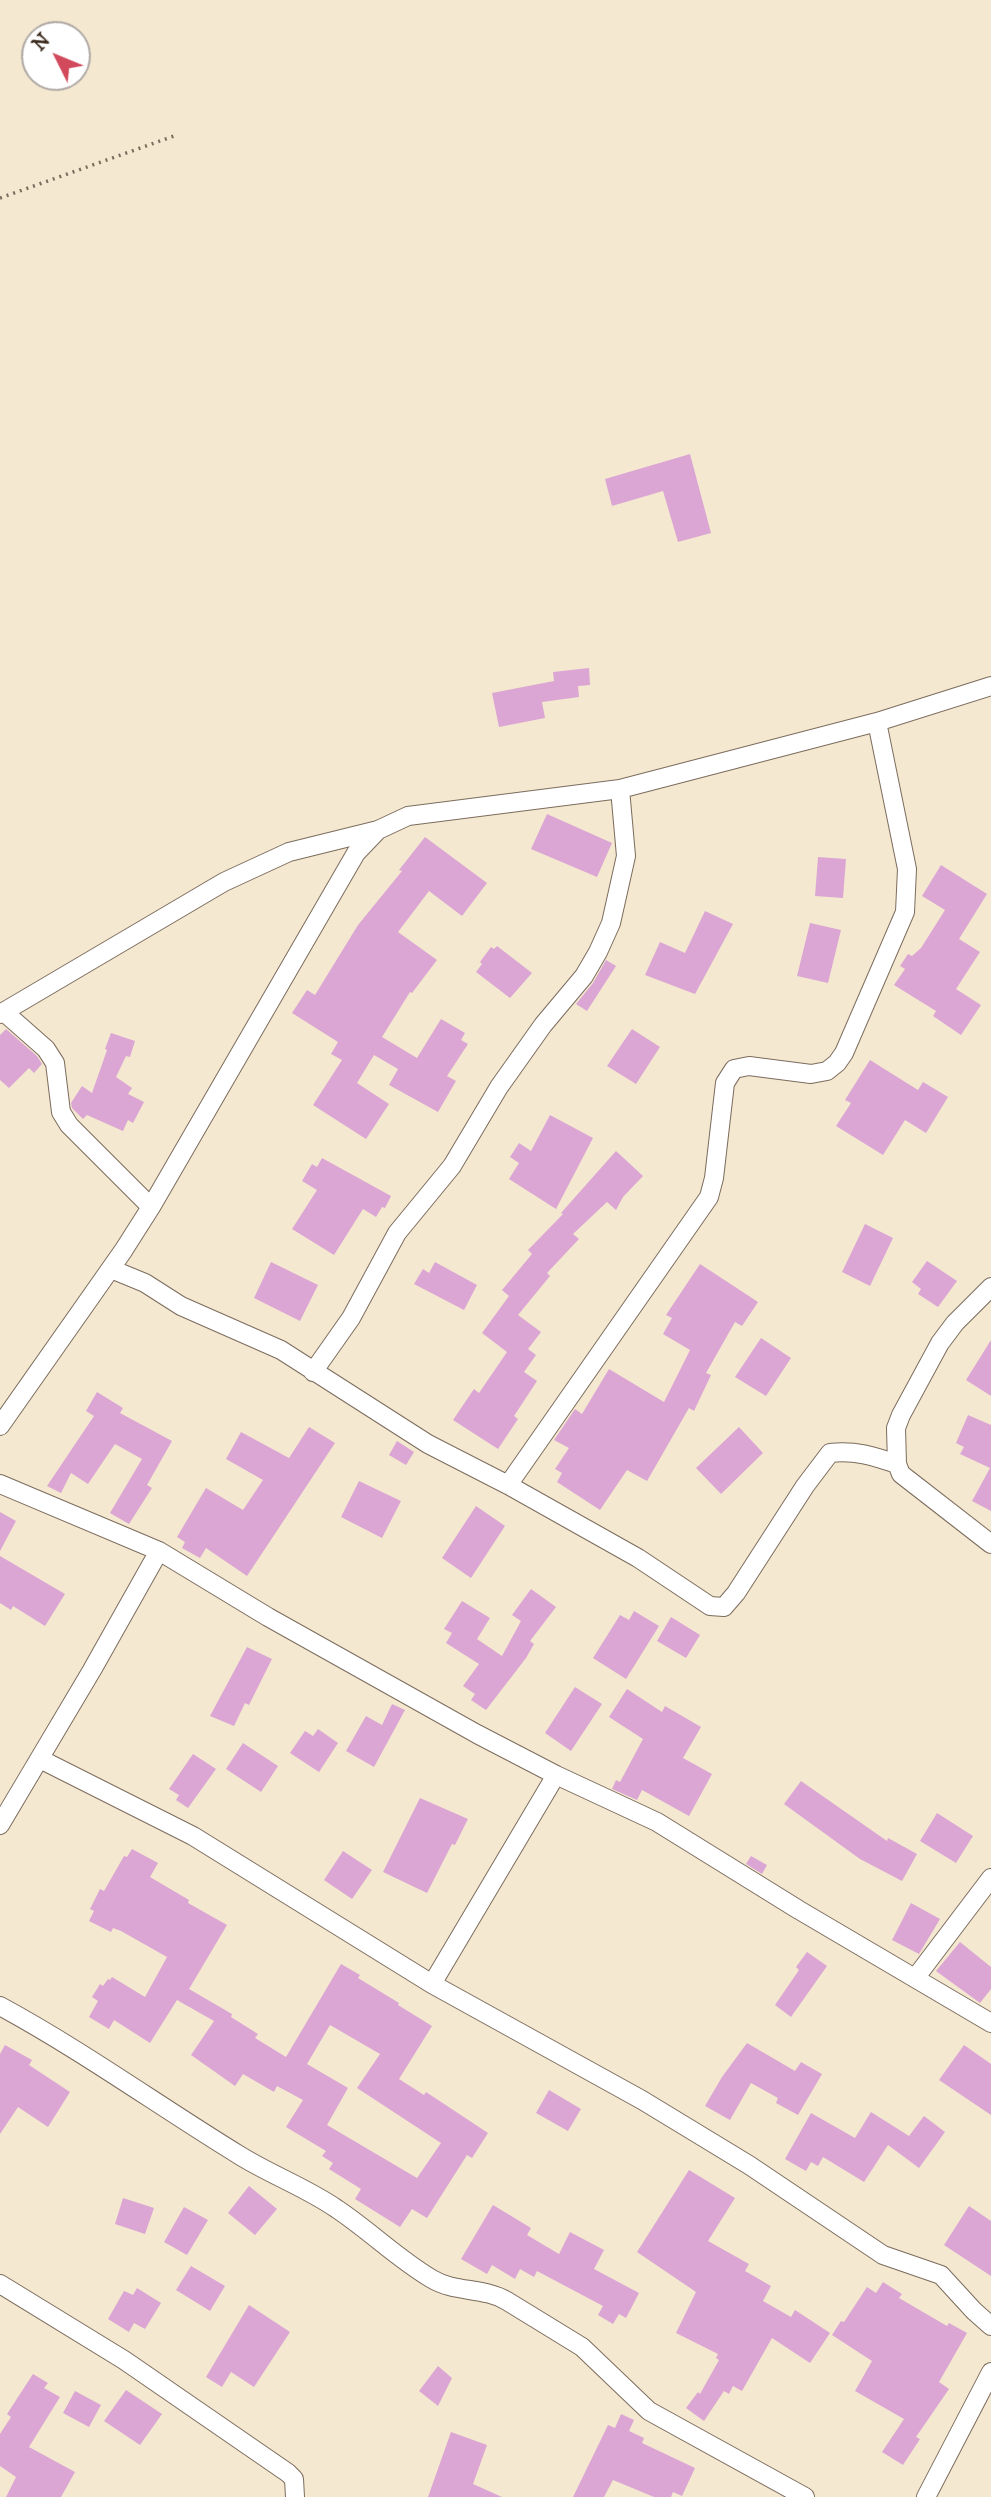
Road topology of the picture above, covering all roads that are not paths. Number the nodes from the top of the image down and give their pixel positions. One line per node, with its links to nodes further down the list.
1 (991, 686): 2 (street)
2 (877, 722): 3 (street); 13 (street)
3 (620, 789): 4 (street); 9 (street)
4 (377, 830): 5 (street); 6 (street)
5 (2, 1013): 6 (street)
6 (151, 1207): 7 (street)
7 (111, 1269): 9 (street); 10 (street)
8 (991, 1287): 11 (street)
9 (313, 1372): 13 (street)
10 (0, 1426)
11 (897, 1464): 13 (street); 14 (street)
12 (0, 1484): 15 (street)
13 (508, 1485)
14 (991, 1544)
15 (159, 1551): 16 (street); 17 (street)
16 (40, 1759): 18 (street); 21 (street)
17 (556, 1775): 20 (street); 21 (street)
18 (0, 1825)
19 (991, 1878): 20 (street)
20 (916, 1978): 23 (street)
21 (432, 1984): 25 (street)
22 (0, 2006): 28 (street)
23 (991, 2023)
24 (0, 2284): 27 (street)
25 (991, 2326)
26 (991, 2372): 29 (street)
27 (295, 2497)
28 (805, 2497)
29 (926, 2497)

